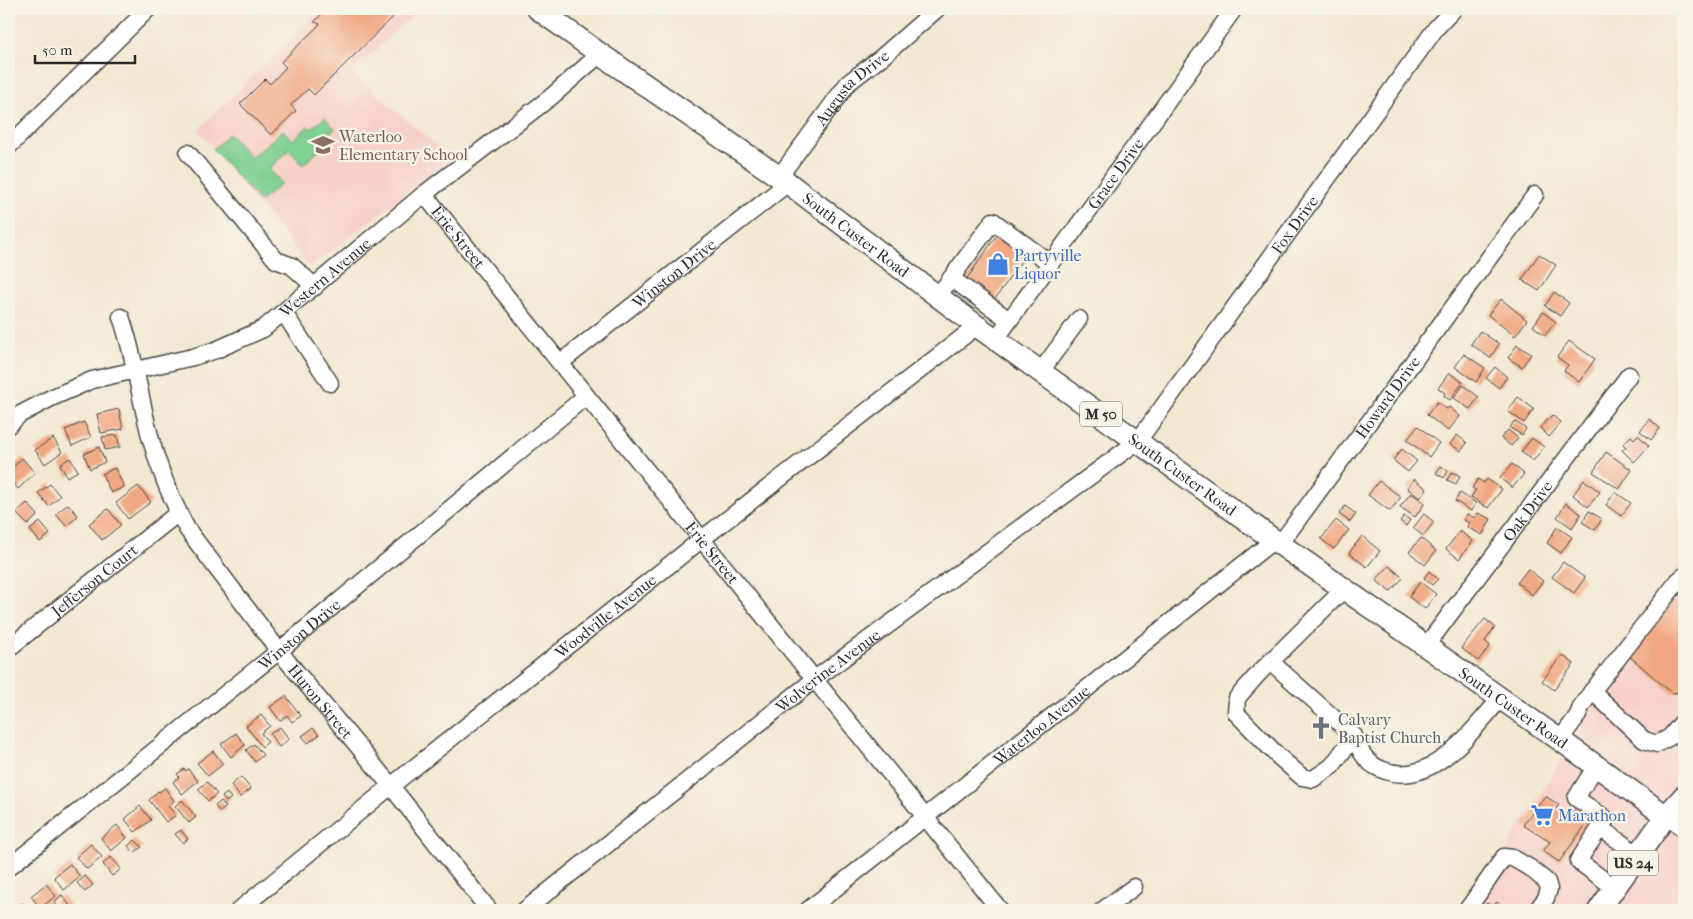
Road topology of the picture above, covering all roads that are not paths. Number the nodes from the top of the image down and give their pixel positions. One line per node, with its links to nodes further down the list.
1 (148, 9): 7 (street)
2 (538, 9): 6 (main road, South Custer Road / M 50)
3 (936, 9): 9 (street, Augusta Drive)
4 (1234, 9): 12 (street, Grace Drive)
5 (1453, 10): 29 (street, Fox Drive)
6 (600, 54): 9 (main road, South Custer Road / M 50); 10 (street, Western Avenue)
7 (9, 146)
8 (188, 153): 14 (street)
9 (783, 180): 15 (main road, South Custer Road / M 50); 22 (street, Winston Drive)
10 (424, 194): 14 (street, Western Avenue); 22 (street, Erie Street)
11 (1535, 195): 32 (street, Howard Drive)
12 (1050, 263): 13 (street); 19 (street, Grace Drive)
13 (951, 278): 15 (street); 19 (street)
14 (315, 286): 16 (street, Western Avenue)
15 (938, 296): 20 (main road, South Custer Road / M 50)
16 (284, 313): 23 (street, Western Avenue); 26 (street)
17 (121, 317): 23 (street, Huron Street)
18 (1079, 319): 24 (street)
19 (1009, 320): 21 (street, Grace Drive)
20 (977, 326): 21 (main road, South Custer Road / M 50); 31 (street, Woodville Avenue)
21 (996, 338): 24 (main road, South Custer Road / M 50)
22 (560, 363): 27 (street, Erie Street)
23 (136, 369): 28 (street, Western Avenue); 30 (street, Huron Street)
24 (1041, 371): 29 (main road, South Custer Road / M 50)
25 (1628, 375): 35 (street, Oak Drive)
26 (330, 383)
27 (586, 396): 31 (street, Erie Street); 37 (street, Winston Drive)
28 (9, 425)
29 (1138, 441): 32 (main road, South Custer Road / M 50); 39 (street, Wolverine Avenue)
30 (178, 513): 36 (street, Jefferson Court); 37 (street, Huron Street)
31 (702, 539): 39 (street, Erie Street); 46 (street, Woodville Avenue)
32 (1277, 542): 34 (main road, South Custer Road / M 50); 49 (street, Waterloo Avenue)
33 (1684, 576): 40 (street)
34 (1344, 589): 35 (main road, South Custer Road / M 50); 38 (street)
35 (1426, 646): 41 (main road, South Custer Road / M 50)
36 (9, 648)
37 (279, 651): 46 (street, Huron Street); 53 (street, Winston Drive)
38 (1271, 662): 43 (street); 43 (street)
39 (815, 679): 49 (street, Erie Street); 58 (street, Wolverine Avenue)
40 (1592, 691): 42 (street); 44 (street)
41 (1501, 698): 43 (street); 44 (main road, South Custer Road / M 50)
42 (1684, 720)
43 (1354, 736)
44 (1560, 740): 45 (main road, South Custer Road / M 50)
45 (1596, 766): 48 (main road, South Custer Road / M 50); 50 (street)
46 (391, 786): 56 (street, Woodville Avenue); 57 (street, Huron Street)
47 (1684, 796): 48 (main road, US 24)
48 (1666, 816): 51 (street, South Custer Road); 52 (main road, US 24)
49 (924, 817): 59 (street, Waterloo Avenue); 60 (street, Erie Street)
50 (1600, 828): 52 (street); 55 (street)
51 (1684, 829)
52 (1639, 855): 55 (main road, US 24)
53 (9, 867)
54 (1134, 887): 61 (street)
55 (1615, 888): 64 (main road, US 24)
56 (239, 910)
57 (489, 910)
58 (525, 910)
59 (808, 910)
60 (1000, 910)
61 (1103, 910)
62 (1467, 910): 63 (street)
63 (1537, 910)
64 (1600, 910)

